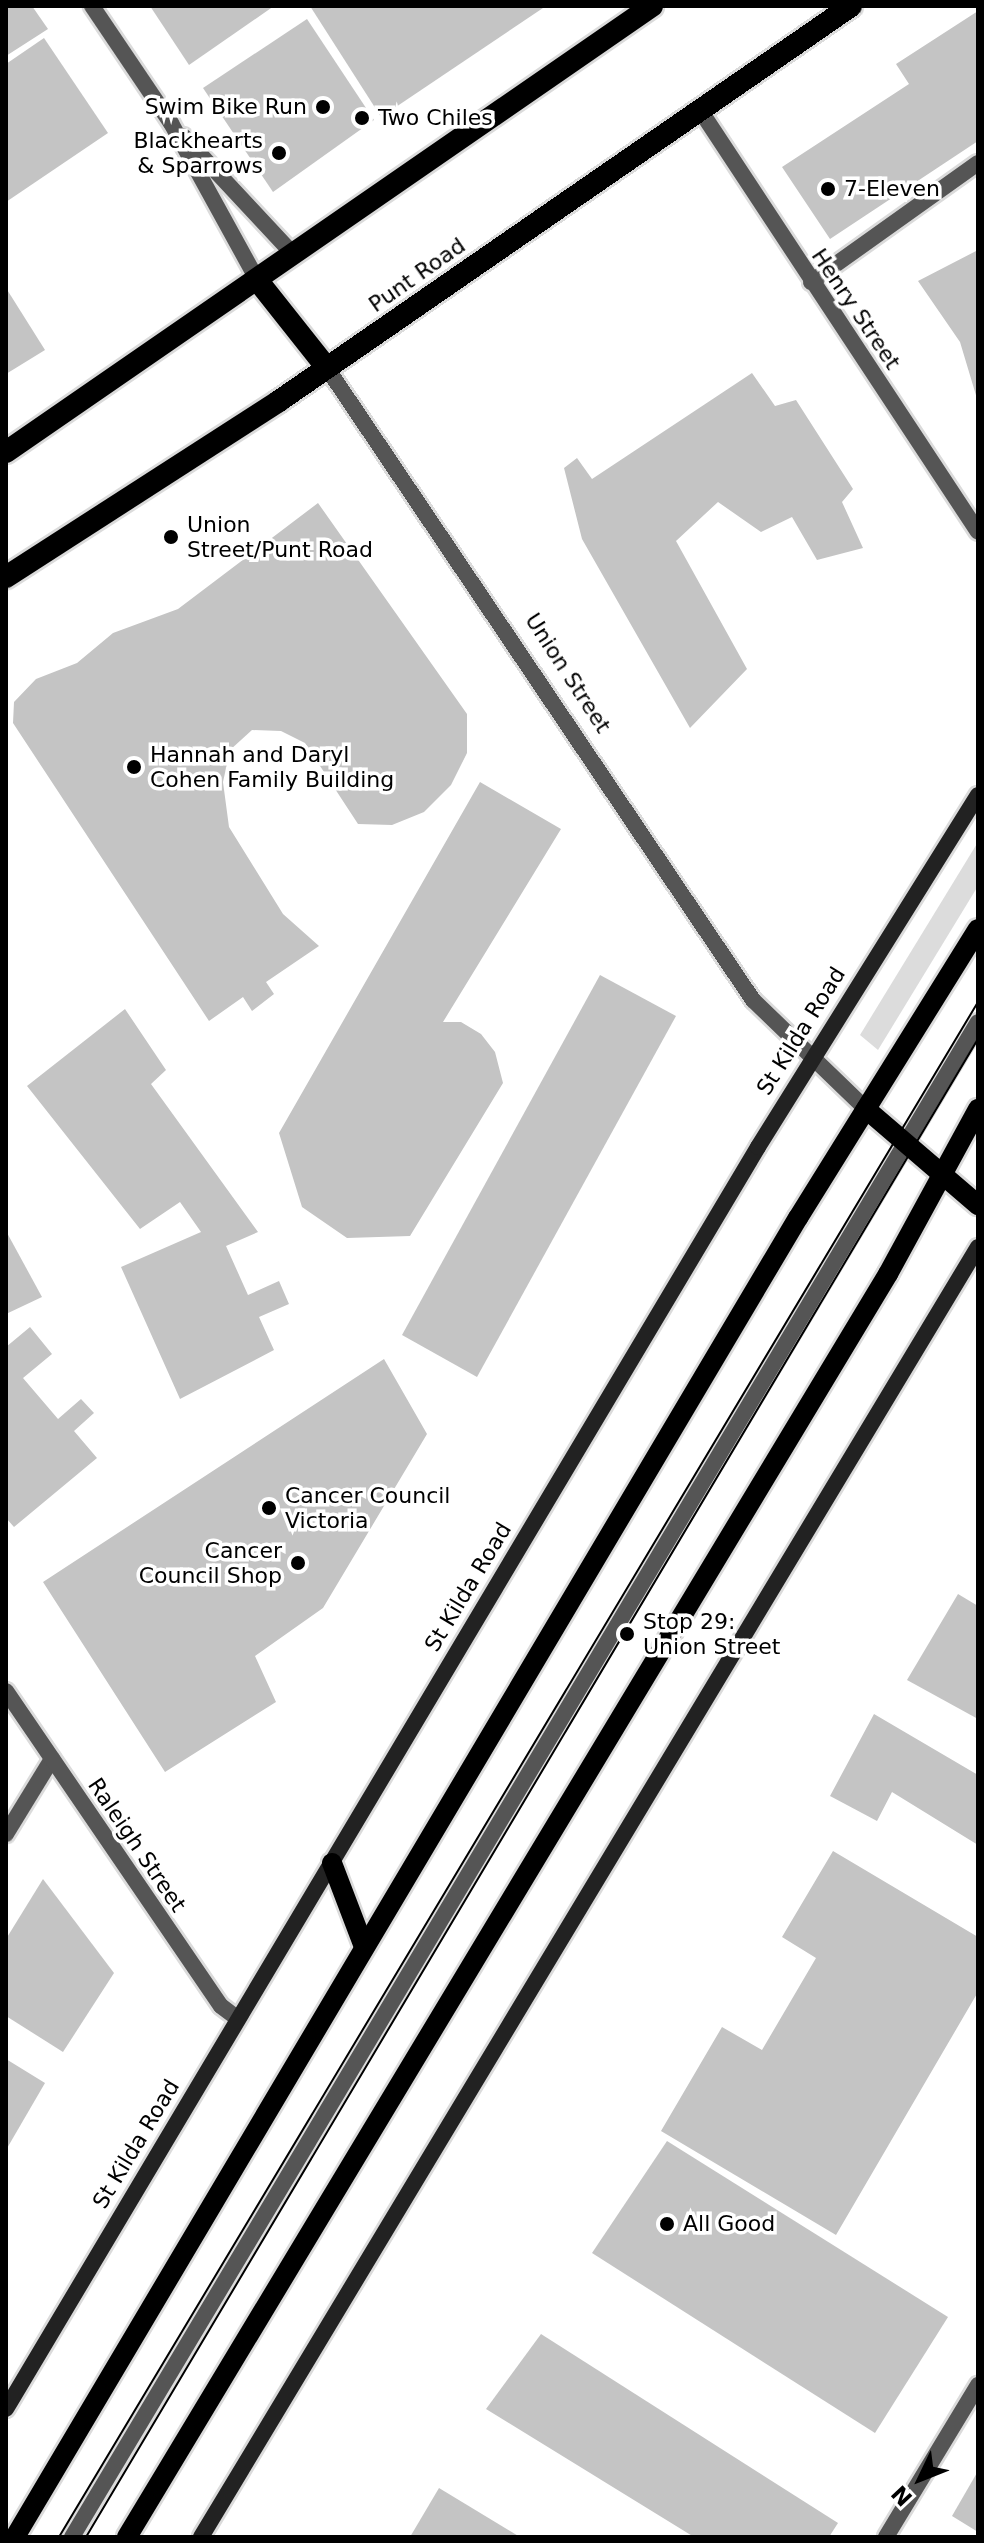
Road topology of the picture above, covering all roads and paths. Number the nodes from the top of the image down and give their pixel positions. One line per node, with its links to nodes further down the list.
1 (92, 6): 5 (street, Union Street)
2 (851, 6): 4 (highway, Punt Road)
3 (639, 10): 7 (highway)
4 (700, 110): 9 (street, Henry Street); 10 (highway, Punt Road)
5 (171, 123): 7 (street, Union Street); 8 (street, Union Street)
6 (978, 163): 9 (street)
7 (294, 255): 8 (highway)
8 (258, 281): 10 (highway, Union Street); 11 (highway)
9 (811, 282): 12 (street, Henry Street)
10 (327, 368): 13 (highway, Punt Road); 17 (street, Union Street)
11 (6, 452)
12 (978, 532)
13 (6, 577)
14 (978, 795): 17 (main road, St Kilda Road)
15 (978, 929): 18 (main road)
16 (978, 1022): 20 (street)
17 (812, 1059): 18 (street, Union Street); 27 (main road, St Kilda Road)
18 (866, 1109): 20 (main road, Union Street); 28 (main road)
19 (978, 1109): 21 (main road)
20 (903, 1143): 21 (main road, Union Street); 33 (street)
21 (938, 1174): 22 (main road, Union Street); 34 (main road)
22 (978, 1205)
23 (978, 1247): 35 (main road)
24 (6, 1691): 25 (street, Raleigh Street)
25 (52, 1759): 26 (street); 29 (street, Raleigh Street)
26 (6, 1834)
27 (332, 1863): 28 (main road); 29 (main road, St Kilda Road)
28 (364, 1947): 32 (main road)
29 (238, 2019): 31 (main road, St Kilda Road)
30 (978, 2385): 36 (street)
31 (6, 2409)
32 (15, 2537)
33 (72, 2537)
34 (127, 2537)
35 (201, 2537)
36 (886, 2537)

